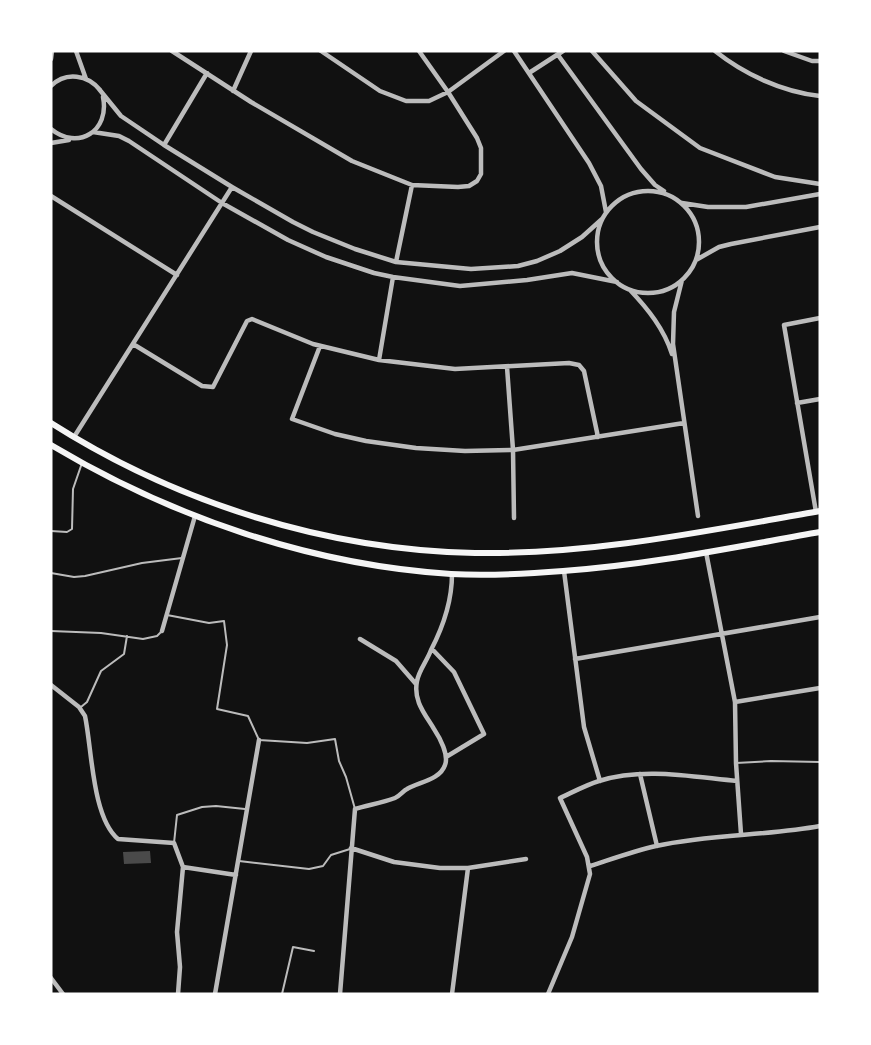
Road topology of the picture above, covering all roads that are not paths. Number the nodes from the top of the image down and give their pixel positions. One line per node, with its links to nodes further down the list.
1 (52, 51): 14 (street)
2 (76, 51): 18 (street)
3 (172, 51): 16 (street)
4 (251, 51): 21 (street)
5 (321, 51): 22 (street)
6 (419, 51): 22 (street)
7 (504, 51): 22 (street)
8 (514, 51): 17 (street)
9 (563, 51): 13 (street)
10 (592, 51): 29 (street)
11 (714, 51): 23 (street)
12 (784, 51): 15 (street)
13 (558, 55): 17 (street); 32 (street)
14 (51, 59)
15 (820, 62)
16 (207, 73): 21 (street); 28 (street)
17 (530, 73): 37 (street)
18 (86, 79): 19 (street); 20 (street)
19 (51, 86)
20 (99, 88): 25 (street); 28 (street)
21 (233, 91): 30 (street)
22 (448, 92): 30 (street)
23 (820, 96)
24 (51, 129): 26 (street)
25 (93, 132): 26 (street); 35 (street)
26 (76, 138): 27 (street)
27 (51, 143)
28 (164, 145): 31 (street)
29 (820, 184)
30 (412, 185): 41 (street)
31 (232, 187): 35 (street); 41 (street)
32 (669, 194): 36 (street); 37 (street)
33 (820, 194): 36 (street)
34 (51, 196): 42 (street)
35 (222, 203): 42 (street); 43 (street)
36 (682, 203): 40 (street)
37 (606, 212): 38 (street)
38 (602, 219): 41 (street); 45 (street)
39 (820, 227): 40 (street)
40 (696, 260): 44 (street)
41 (396, 262)
42 (177, 275): 48 (street)
43 (393, 277): 45 (street); 50 (street)
44 (682, 280): 46 (street); 51 (street)
45 (617, 282): 46 (street)
46 (629, 289): 51 (street)
47 (820, 318): 54 (street)
48 (133, 344): 49 (street); 57 (street)
49 (320, 346): 50 (street); 60 (street)
50 (379, 360): 52 (street)
51 (675, 363): 56 (street)
52 (507, 368): 58 (street); 60 (street)
53 (820, 399): 54 (street)
54 (797, 402): 62 (street)
55 (51, 423): 57 (main road)
56 (684, 423): 58 (street); 64 (street)
57 (74, 437): 62 (main road)
58 (598, 437): 60 (street)
59 (51, 445): 61 (main road)
60 (513, 450): 65 (street)
61 (82, 463): 63 (main road); 66 (lane)
62 (818, 512)
63 (195, 516): 69 (street); 72 (main road)
64 (698, 516)
65 (514, 518)
66 (51, 531)
67 (820, 532): 68 (main road)
68 (706, 552): 70 (main road); 77 (street)
69 (182, 558): 71 (lane); 73 (street)
70 (564, 571): 72 (main road); 81 (street)
71 (51, 573)
72 (452, 574): 80 (street)
73 (167, 615): 75 (street); 87 (lane)
74 (820, 617): 77 (street)
75 (162, 630): 78 (lane)
76 (51, 631): 78 (lane)
77 (722, 634): 81 (street); 85 (street)
78 (127, 636): 86 (lane)
79 (360, 639): 82 (street)
80 (432, 649): 82 (street); 88 (street)
81 (575, 659): 92 (street)
82 (416, 684): 88 (street)
83 (51, 685): 86 (street)
84 (820, 688): 85 (street)
85 (735, 702): 90 (street)
86 (79, 708): 98 (street)
87 (259, 740): 94 (lane); 95 (street)
88 (446, 757): 94 (street)
89 (820, 762): 90 (lane)
90 (736, 763): 93 (street)
91 (640, 774): 92 (street); 93 (street); 99 (street)
92 (600, 781): 103 (street)
93 (738, 781): 97 (street)
94 (355, 809): 100 (street)
95 (248, 810): 98 (lane); 102 (street)
96 (820, 826): 97 (street)
97 (741, 834): 99 (street)
98 (174, 843): 104 (street)
99 (657, 846): 103 (street)
100 (351, 848): 102 (lane); 105 (street); 113 (street)
101 (526, 859): 105 (street)
102 (239, 861): 106 (street)
103 (590, 866): 115 (street)
104 (182, 867): 106 (street); 110 (street)
105 (468, 868): 114 (street)
106 (236, 875): 111 (street)
107 (314, 951): 112 (lane)
108 (51, 978): 109 (street)
109 (63, 994)
110 (178, 994)
111 (215, 994)
112 (282, 994)
113 (340, 994)
114 (452, 994)
115 (548, 994)

